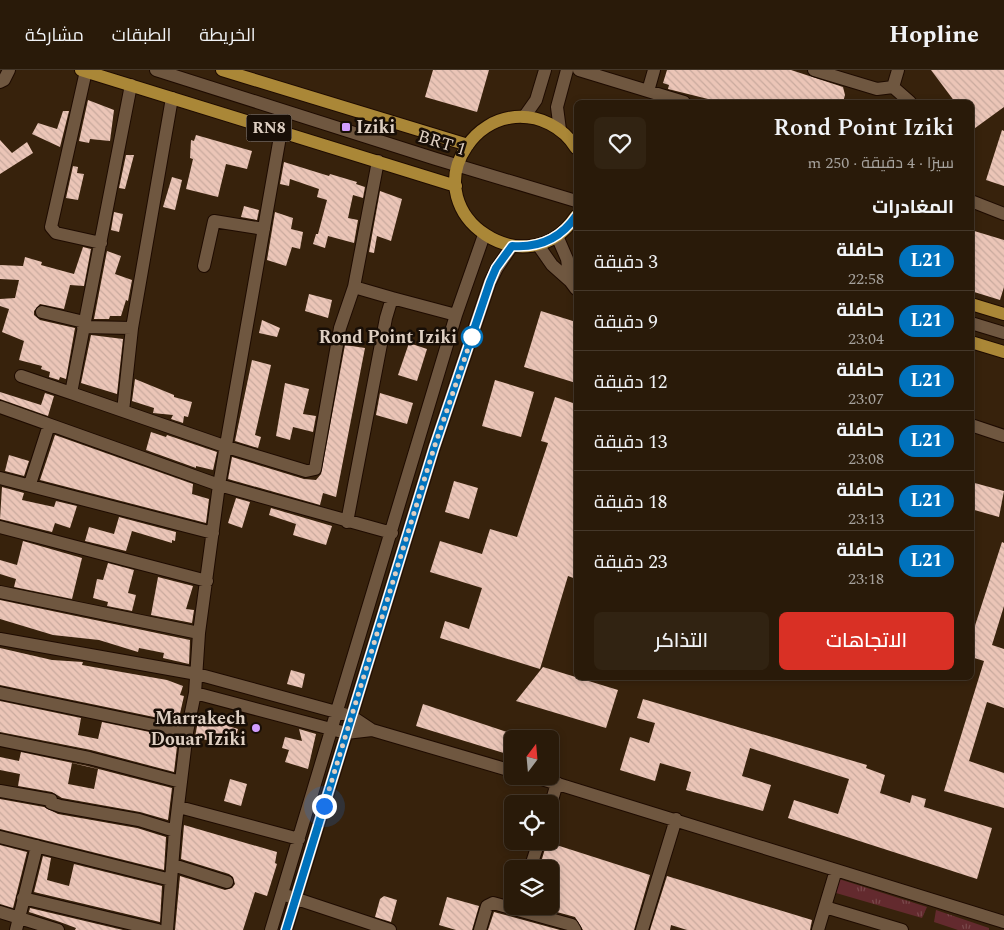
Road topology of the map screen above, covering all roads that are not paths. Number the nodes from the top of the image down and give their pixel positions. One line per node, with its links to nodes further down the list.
1 (9, 70): 11 (street)
2 (156, 70): 24 (street, BRT 1)
3 (222, 70): 21 (main road, RN8)
4 (545, 70): 18 (street)
5 (567, 70): 19 (street)
6 (579, 70): 14 (street)
7 (654, 70): 14 (street)
8 (814, 70): 13 (street)
9 (898, 70): 13 (street)
10 (84, 71): 12 (main road, RN8); 33 (street)
11 (0, 82)
12 (131, 85): 15 (main road, RN8); 33 (street)
13 (893, 87): 17 (street)
14 (648, 91): 16 (street)
15 (172, 98): 20 (main road, RN8); 46 (street)
16 (677, 100)
17 (908, 100)
18 (524, 117): 19 (main road); 21 (main road)
19 (560, 130): 22 (main road)
20 (281, 131): 23 (main road, RN8); 30 (street)
21 (468, 144): 24 (main road)
22 (574, 146)
23 (378, 161): 25 (main road, RN8); 38 (street)
24 (458, 166): 25 (main road); 26 (street, BRT 1)
25 (456, 186): 31 (main road)
26 (574, 200)
27 (974, 201): 28 (street)
28 (1004, 214)
29 (574, 222): 32 (main road)
30 (264, 229): 36 (street); 57 (street)
31 (484, 235): 35 (main road); 43 (street)
32 (557, 236): 34 (main road); 37 (street)
33 (101, 243): 44 (street)
34 (538, 244): 35 (main road); 37 (street)
35 (512, 246): 73 (street)
36 (204, 266)
37 (573, 285)
38 (354, 287): 39 (street); 57 (street)
39 (392, 298): 43 (street); 61 (street)
40 (974, 305): 42 (main road)
41 (42, 312): 44 (street)
42 (1004, 314)
43 (456, 315): 64 (street)
44 (84, 324): 46 (street); 51 (street)
45 (974, 324): 47 (street)
46 (132, 328): 53 (street)
47 (1004, 333)
48 (974, 343): 49 (main road)
49 (1004, 352)
50 (21, 376): 51 (street)
51 (71, 393): 53 (street)
52 (0, 407): 54 (street)
53 (124, 411): 57 (street)
54 (49, 425): 59 (street); 60 (street)
55 (974, 426): 56 (street)
56 (1004, 436)
57 (227, 447): 60 (street)
58 (0, 478): 59 (street)
59 (30, 484): 63 (street)
60 (219, 485): 61 (street); 63 (street)
61 (347, 522): 64 (street)
62 (0, 527): 65 (street)
63 (213, 533): 65 (street)
64 (392, 533): 72 (street)
65 (207, 581): 67 (street)
66 (0, 592): 67 (street)
67 (199, 633): 69 (street)
68 (0, 639): 69 (street)
69 (197, 674): 71 (street); 72 (street)
70 (0, 693): 76 (street)
71 (195, 693): 74 (street); 76 (street)
72 (336, 712): 73 (street); 74 (street)
73 (352, 716): 75 (street); 77 (street)
74 (332, 728): 77 (street); 87 (street)
75 (372, 730): 77 (street); 79 (street)
76 (187, 732): 80 (street)
77 (346, 733): 95 (street)
78 (0, 740): 80 (street)
79 (504, 768)
80 (181, 782): 83 (street)
81 (559, 785): 84 (street)
82 (0, 792): 85 (street)
83 (179, 808): 85 (street); 87 (street)
84 (676, 819): 90 (street); 111 (street)
85 (175, 831): 89 (street)
86 (0, 837): 88 (street)
87 (299, 839): 93 (street)
88 (37, 846): 91 (street); 94 (street)
89 (173, 865): 91 (street); 92 (street)
90 (836, 870): 97 (street); 101 (street)
91 (171, 880): 105 (street)
92 (227, 882)
93 (282, 894): 95 (street); 106 (street)
94 (23, 898): 100 (street); 104 (street)
95 (296, 899): 107 (street); 108 (street)
96 (504, 906): 109 (street)
97 (825, 907): 112 (street); 113 (street)
98 (0, 912): 100 (street)
99 (540, 915): 110 (street)
100 (19, 917): 102 (street); 103 (street)
101 (1004, 922)
102 (16, 930)
103 (58, 930)
104 (158, 930)
105 (167, 930)
106 (271, 930)
107 (286, 930)
108 (390, 930)
109 (480, 930)
110 (575, 930)
111 (642, 930)
112 (818, 930)
113 (902, 930)

